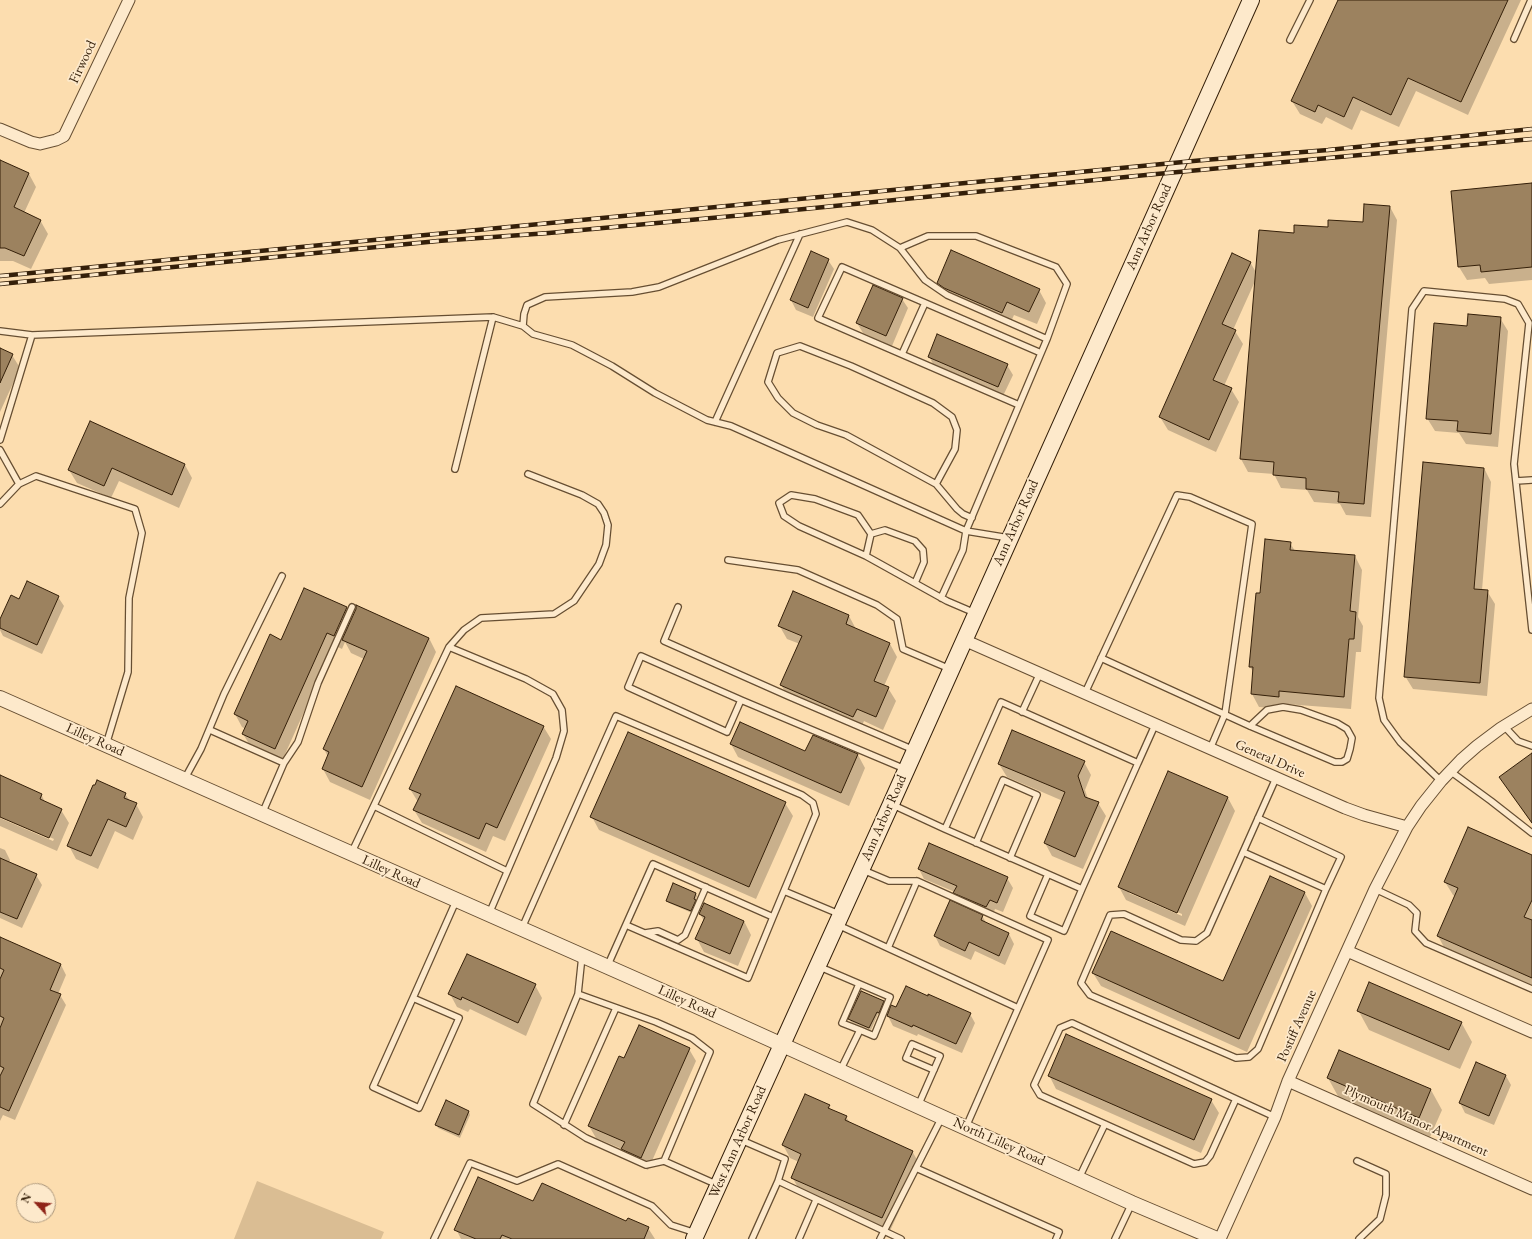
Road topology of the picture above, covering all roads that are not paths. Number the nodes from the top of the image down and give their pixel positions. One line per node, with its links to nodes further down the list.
1 (129, 0): 7 (street, Firwood)
2 (1251, 0): 32 (main road, Ann Arbor Road)
3 (1310, 0): 6 (lane)
4 (1531, 0): 5 (lane)
5 (1514, 39)
6 (1290, 40)
7 (0, 129)
8 (800, 234): 9 (lane); 12 (lane); 19 (lane)
9 (900, 248): 15 (lane); 15 (lane)
10 (925, 303): 16 (lane); 17 (lane); 17 (lane)
11 (493, 317): 12 (lane); 14 (lane); 22 (lane)
12 (523, 326): 19 (lane)
13 (0, 331): 14 (lane)
14 (32, 335): 20 (lane)
15 (1047, 339): 16 (lane)
16 (1041, 353): 18 (lane)
17 (902, 354): 18 (lane)
18 (1019, 404): 29 (lane)
19 (715, 422): 30 (lane)
20 (0, 440)
21 (0, 450): 26 (lane)
22 (455, 469)
23 (528, 474): 43 (lane)
24 (1532, 480): 25 (lane)
25 (1516, 481): 41 (lane); 67 (lane)
26 (19, 484): 28 (lane); 57 (lane)
27 (936, 484): 27 (lane); 29 (lane)
28 (0, 504)
29 (972, 518): 30 (lane)
30 (966, 531): 32 (lane); 37 (lane)
31 (871, 534): 33 (lane); 33 (lane); 36 (lane)
32 (1009, 538): 40 (main road, Ann Arbor Road)
33 (866, 556): 36 (lane)
34 (728, 560): 45 (lane)
35 (282, 576): 56 (lane)
36 (915, 583): 37 (lane)
37 (941, 598): 40 (lane)
38 (678, 607): 60 (lane)
39 (352, 608): 61 (lane)
40 (976, 614): 42 (main road, Ann Arbor Road)
41 (1532, 629)
42 (964, 640): 45 (main road, Ann Arbor Road); 46 (street, General Drive)
43 (449, 647): 69 (lane); 80 (lane)
44 (1102, 658): 47 (lane); 52 (lane); 52 (lane)
45 (951, 669): 60 (main road, Ann Arbor Road)
46 (1040, 673): 47 (street, General Drive); 51 (lane)
47 (1085, 693): 53 (street, General Drive)
48 (0, 698): 57 (street, Lilley Road)
49 (741, 700): 49 (lane); 63 (lane)
50 (1532, 709): 55 (street)
51 (1022, 712): 62 (lane); 73 (lane)
52 (1225, 714): 54 (lane); 59 (lane)
53 (1155, 725): 59 (street, General Drive); 62 (lane)
54 (1250, 726): 54 (lane)
55 (1504, 726): 58 (lane); 64 (street)
56 (210, 730): 61 (lane); 66 (lane)
57 (106, 745): 66 (street, Lilley Road)
58 (1532, 746)
59 (1210, 749): 65 (street, General Drive)
60 (914, 750): 63 (main road, Ann Arbor Road)
61 (284, 763): 70 (lane)
62 (1138, 763): 84 (lane)
63 (906, 769): 68 (main road, Ann Arbor Road)
64 (1450, 772): 67 (street); 74 (lane)
65 (1276, 778): 71 (lane); 72 (street, General Drive)
66 (184, 780): 70 (street, Lilley Road)
67 (1441, 781): 72 (street)
68 (891, 804): 73 (lane); 79 (main road, Ann Arbor Road)
69 (374, 806): 77 (lane); 80 (lane)
70 (261, 814): 77 (street, Lilley Road)
71 (1258, 818): 76 (lane); 85 (lane)
72 (1407, 827): 86 (street, Postiff Avenue)
73 (945, 829): 75 (lane)
74 (1532, 833)
75 (976, 843): 78 (lane); 78 (lane)
76 (1243, 852): 85 (lane); 85 (lane)
77 (351, 854): 88 (street, Lilley Road)
78 (1010, 858): 81 (lane)
79 (861, 869): 82 (lane); 91 (main road, Ann Arbor Road)
80 (507, 871): 89 (lane)
81 (1048, 874): 84 (lane); 84 (lane)
82 (917, 881): 95 (lane); 105 (lane)
83 (706, 887): 90 (lane); 92 (lane); 94 (lane)
84 (1082, 889)
85 (1326, 889)
86 (1375, 889): 96 (street, Postiff Avenue); 101 (lane)
87 (784, 891): 90 (lane); 91 (lane); 93 (lane)
88 (456, 901): 89 (street, Lilley Road); 103 (lane)
89 (488, 915): 93 (street, Lilley Road)
90 (773, 917): 94 (lane)
91 (838, 919): 95 (lane); 98 (main road, Ann Arbor Road)
92 (626, 925): 94 (lane); 99 (lane)
93 (521, 929): 97 (street, Lilley Road)
94 (645, 933)
95 (888, 948): 105 (lane)
96 (1347, 950): 107 (street); 111 (street, Postiff Avenue)
97 (582, 956): 99 (street, Lilley Road); 102 (lane)
98 (817, 966): 100 (lane); 108 (main road, Ann Arbor Road)
99 (607, 967): 108 (street, Lilley Road)
100 (859, 984): 106 (lane); 106 (lane)
101 (1532, 989)
102 (578, 994): 104 (lane); 117 (lane)
103 (413, 998): 103 (lane)
104 (616, 1008): 117 (lane); 120 (lane)
105 (1018, 1008): 118 (lane)
106 (860, 1030): 110 (lane)
107 (1532, 1032)
108 (781, 1045): 110 (street, North Lilley Road); 119 (main road, West Ann Arbor Road)
109 (934, 1070): 109 (lane); 113 (lane)
110 (840, 1071): 113 (street, North Lilley Road)
111 (1288, 1081): 115 (street, Postiff Avenue); 126 (street, Plymouth Manor Apartment)
112 (1236, 1099): 115 (lane); 116 (lane); 116 (lane)
113 (918, 1106): 114 (street, North Lilley Road)
114 (942, 1117): 118 (street, North Lilley Road); 122 (lane)
115 (1275, 1117): 138 (street, Postiff Avenue)
116 (1105, 1124): 123 (lane)
117 (564, 1125): 120 (lane)
118 (966, 1127): 123 (street, North Lilley Road)
119 (739, 1139): 124 (lane); 125 (main road, West Ann Arbor Road)
120 (664, 1161): 125 (lane)
121 (1358, 1161): 139 (lane)
122 (916, 1168): 129 (lane); 136 (lane)
123 (1079, 1178): 128 (street, North Lilley Road)
124 (778, 1181): 127 (lane); 132 (lane)
125 (718, 1185): 130 (main road, West Ann Arbor Road)
126 (1532, 1189)
127 (816, 1200): 129 (lane); 133 (lane)
128 (1132, 1203): 137 (lane); 138 (street, North Lilley Road)
129 (883, 1231): 134 (lane); 135 (lane)
130 (695, 1236): 131 (lane)
131 (436, 1238)
132 (752, 1239)
133 (799, 1239)
134 (880, 1239)
135 (901, 1239)
136 (1056, 1239)
137 (1115, 1239)
138 (1218, 1239)
139 (1359, 1239)

